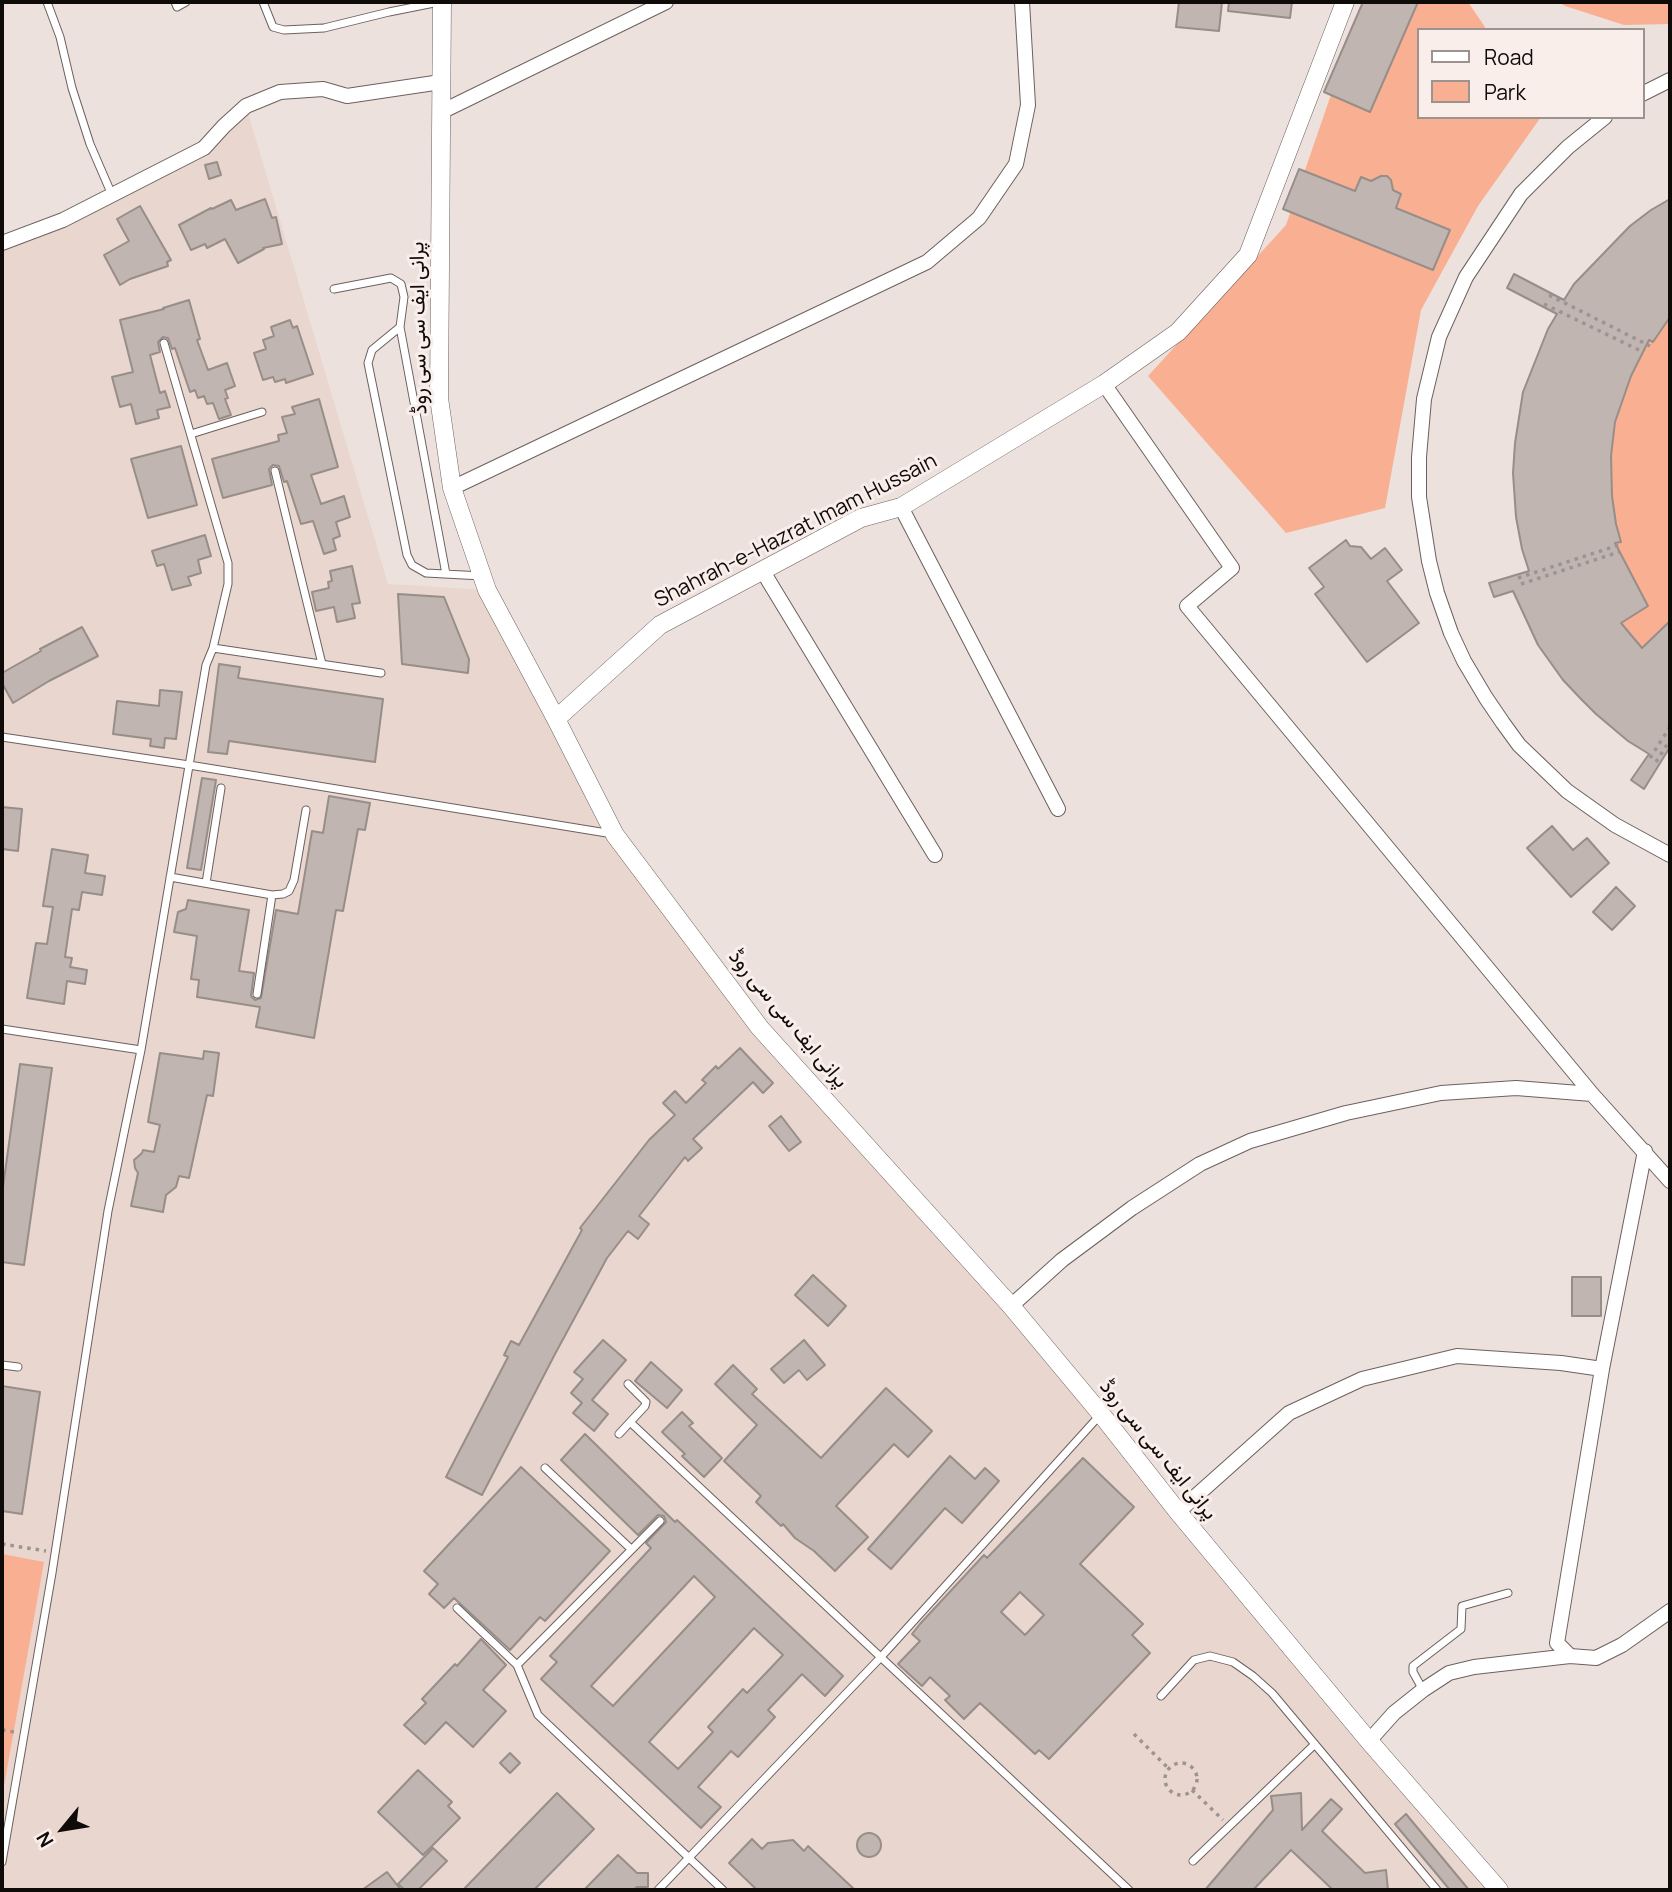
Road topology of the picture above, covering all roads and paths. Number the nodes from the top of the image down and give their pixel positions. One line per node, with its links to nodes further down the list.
1 (47, 2): 14 (lane)
2 (175, 2): 3 (lane)
3 (186, 2)
4 (263, 2): 5 (lane)
5 (441, 2): 10 (street, پرانی ایف سی سی روڈ)
6 (666, 2): 12 (street)
7 (1021, 2): 27 (street)
8 (1345, 2): 23 (street, Shahrah-e-Hazrat Imam Hussain)
9 (1670, 80): 11 (street)
10 (441, 82): 12 (street, پرانی ایف سی سی روڈ); 14 (street)
11 (1644, 93)
12 (441, 112): 27 (street, پرانی ایف سی سی روڈ)
13 (1603, 119): 51 (street)
14 (112, 195): 15 (street)
15 (2, 243)
16 (334, 289): 19 (lane)
17 (1549, 295): 21 (path)
18 (1544, 304): 22 (path)
19 (400, 327): 32 (lane); 32 (lane)
20 (164, 343): 25 (lane)
21 (1650, 346)
22 (1643, 352)
23 (1104, 384): 28 (street, Shahrah-e-Hazrat Imam Hussain); 58 (street)
24 (262, 412): 25 (lane)
25 (191, 434): 36 (lane)
26 (275, 471): 37 (lane)
27 (452, 488): 33 (street, پرانی ایف سی سی روڈ)
28 (901, 507): 31 (street, Shahrah-e-Hazrat Imam Hussain); 47 (street)
29 (1622, 544): 34 (path)
30 (1619, 552): 35 (path)
31 (762, 570): 39 (street, Shahrah-e-Hazrat Imam Hussain); 50 (street)
32 (446, 574): 33 (lane)
33 (482, 576): 39 (street, پرانی ایف سی سی روڈ)
34 (1518, 578)
35 (1521, 584)
36 (213, 648): 37 (lane); 45 (lane)
37 (322, 664): 38 (lane)
38 (381, 673)
39 (556, 719): 49 (street, پرانی ایف سی سی روڈ)
40 (1670, 727): 43 (path)
41 (2, 737): 45 (lane)
42 (1670, 740): 44 (path)
43 (1650, 758)
44 (1656, 762)
45 (190, 765): 49 (lane); 52 (lane)
46 (220, 788): 53 (lane)
47 (1058, 809)
48 (306, 810): 54 (lane)
49 (615, 835): 61 (street, پرانی ایف سی سی روڈ)
50 (935, 855)
51 (1670, 855)
52 (170, 877): 53 (lane); 57 (lane)
53 (206, 883): 54 (lane)
54 (272, 895): 55 (lane)
55 (257, 994)
56 (2, 1029): 57 (lane)
57 (141, 1050): 74 (lane)
58 (1592, 1094): 59 (street); 61 (street)
59 (1645, 1151): 60 (street); 64 (street)
60 (1670, 1181)
61 (1011, 1306): 66 (street, پرانی ایف سی سی روڈ)
62 (2, 1365): 63 (lane)
63 (18, 1367)
64 (1602, 1369): 70 (street); 78 (street)
65 (628, 1384): 67 (lane)
66 (1101, 1414): 70 (street, پرانی ایف سی سی روڈ); 79 (lane)
67 (630, 1422): 68 (lane); 79 (lane)
68 (619, 1434)
69 (545, 1468): 73 (lane)
70 (1178, 1512): 84 (street, پرانی ایف سی سی روڈ)
71 (660, 1521): 73 (lane)
72 (2, 1544): 74 (path)
73 (631, 1549): 80 (lane)
74 (55, 1552): 91 (lane)
75 (1508, 1593): 81 (lane)
76 (457, 1608): 80 (lane)
77 (1670, 1611): 78 (street)
78 (1570, 1656): 81 (street)
79 (881, 1657): 89 (lane); 94 (lane)
80 (517, 1665): 89 (lane)
81 (1423, 1690): 84 (street)
82 (1161, 1696): 85 (lane)
83 (1134, 1734): 86 (path)
84 (1370, 1741): 96 (street, پرانی ایف سی سی روڈ)
85 (1314, 1745): 88 (lane); 95 (lane)
86 (1169, 1769): 87 (path); 87 (path)
87 (1192, 1790): 88 (path)
88 (1229, 1826): 90 (lane)
89 (689, 1857): 92 (lane); 93 (lane)
90 (1193, 1861)
91 (2, 1862)
92 (658, 1890)
93 (723, 1890)
94 (1129, 1890)
95 (1437, 1890)
96 (1499, 1890)

